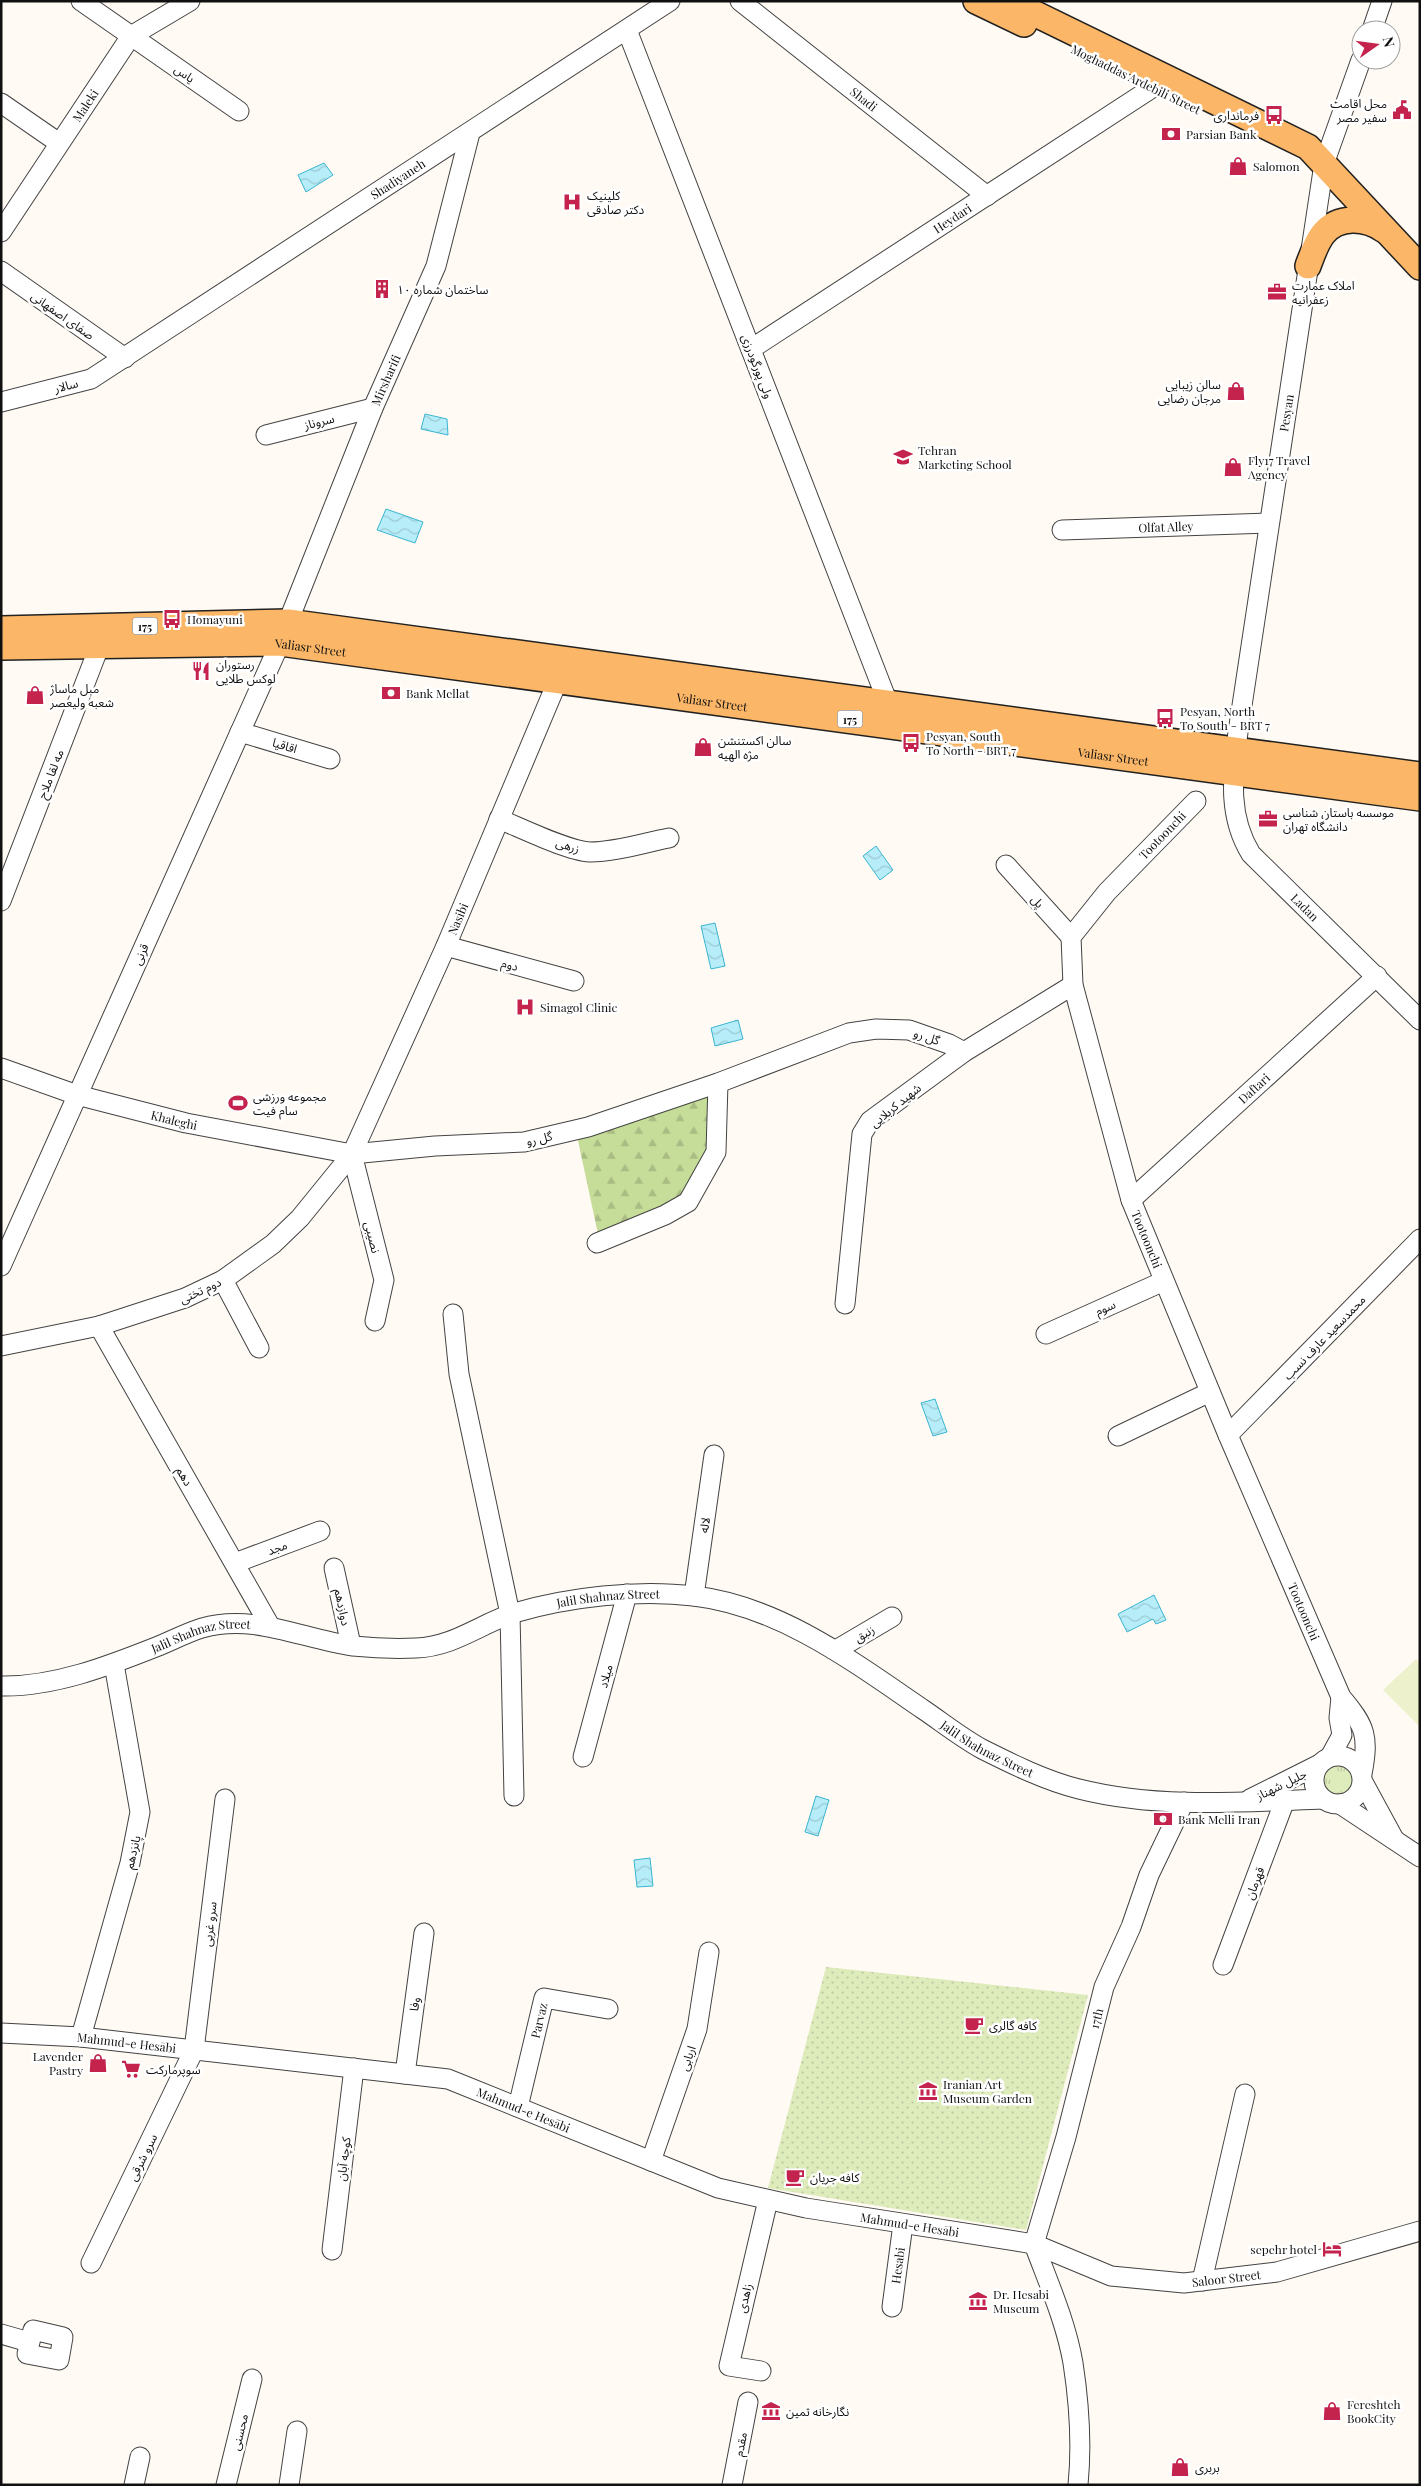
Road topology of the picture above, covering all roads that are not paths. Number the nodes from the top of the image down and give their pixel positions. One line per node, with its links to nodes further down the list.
1 (82, 1): 10 (street, یاس)
2 (190, 1): 10 (street, Maleki)
3 (670, 1): 9 (street, Shadiyaneh)
4 (740, 1): 18 (street, Shadi)
5 (976, 1): 12 (main road, Moghaddas Ardebili Street)
6 (1009, 1): 12 (main road, Moghaddas Ardebili Street)
7 (1382, 1): 8 (street)
8 (1375, 20)
9 (626, 30): 15 (street, Shadiyaneh); 24 (street, ولی پورگودرزی)
10 (131, 36): 14 (street, یاس); 16 (street, Maleki)
11 (1357, 70): 17 (street, Pesyan)
12 (1157, 81): 17 (main road, Moghaddas Ardebili Street); 18 (street, Heydari)
13 (1, 103): 16 (street)
14 (239, 111)
15 (470, 133): 25 (street, Shadiyaneh); 27 (street, Mirsharifi)
16 (59, 143): 19 (street, Maleki)
17 (1324, 164): 20 (main road, Moghaddas Ardebili Street); 21 (street, Pesyan)
18 (986, 196): 24 (street, Heydari)
19 (1, 232)
20 (1388, 233): 21 (main road); 22 (main road, Moghaddas Ardebili Street)
21 (1308, 266): 29 (street, Pesyan)
22 (1420, 267)
23 (1, 271): 25 (street, صفای اصفهانی)
24 (751, 349): 36 (street, ولی پورگودرزی)
25 (125, 358): 26 (street, سالار)
26 (1, 402)
27 (373, 408): 28 (street, سروناز); 32 (street, Mirsharifi)
28 (266, 435)
29 (1269, 522): 30 (street, Olfat Alley); 39 (street, Pesyan)
30 (1062, 530)
31 (1, 629): 32 (main road, Valiasr Street / 175)
32 (284, 633): 34 (main road, Valiasr Street / 175); 35 (main road, Valiasr Street / 175); 36 (main road, Valiasr Street / 175); 37 (street, قرنی)
33 (1, 647): 34 (main road, Valiasr Street / 175)
34 (99, 647): 46 (street, مه لقا ملاح)
35 (558, 680): 39 (main road, Valiasr Street / 175); 43 (street, Nasibi)
36 (888, 704): 40 (main road, Valiasr Street / 175)
37 (240, 732): 38 (street, اقاقیا); 56 (street, قرنی)
38 (330, 758)
39 (1233, 772): 41 (main road, Valiasr Street / 175); 49 (street, Ladan)
40 (1420, 776)
41 (1420, 798)
42 (1196, 801): 47 (street, Tootoonchi)
43 (500, 819): 44 (street, زرهی); 48 (street, Nasibi)
44 (669, 838)
45 (1006, 865): 47 (street, پل)
46 (1, 901)
47 (1071, 937): 51 (street, Tootoonchi)
48 (446, 946): 50 (street, دوم); 57 (street, Nasibi)
49 (1377, 976): 52 (street, Ladan); 58 (street, Daftari)
50 (574, 981)
51 (1073, 985): 53 (street, شهید کربلایی); 58 (street, Tootoonchi)
52 (1420, 1020)
53 (964, 1052): 55 (street, گل رو); 64 (street, شهید کربلایی)
54 (1, 1068): 56 (street, Khaleghi)
55 (718, 1083): 57 (street, گل رو); 60 (street)
56 (77, 1095): 57 (street, Khaleghi); 61 (street, قرنی)
57 (352, 1154): 62 (street, دوم تختی); 66 (street, نصیبی)
58 (1131, 1200): 63 (street, Tootoonchi)
59 (1420, 1239): 72 (street, محمدسعید عارف نسب)
60 (597, 1243)
61 (2, 1263)
62 (223, 1280): 67 (street, دوم تختی); 70 (street)
63 (1164, 1281): 68 (street, سوم); 71 (street, Tootoonchi)
64 (845, 1304)
65 (453, 1314): 80 (street)
66 (375, 1321)
67 (98, 1326): 69 (street, دوم تختی); 76 (street, دهم)
68 (1046, 1334)
69 (1, 1346)
70 (259, 1348)
71 (1210, 1392): 72 (street, Tootoonchi); 73 (street)
72 (1228, 1435): 87 (street, Tootoonchi)
73 (1118, 1436)
74 (714, 1455): 79 (street, لاله)
75 (320, 1532): 76 (street, مجد)
76 (235, 1563): 82 (street, دهم)
77 (334, 1568): 83 (street, دوازدهم)
78 (627, 1594): 79 (street, Jalil Shahnaz Street); 80 (street, Jalil Shahnaz Street); 88 (street, میلاد)
79 (694, 1596): 84 (street, Jalil Shahnaz Street)
80 (510, 1614): 83 (street, Jalil Shahnaz Street); 91 (street)
81 (892, 1616): 84 (street, زنبق)
82 (270, 1626): 83 (street, Jalil Shahnaz Street); 85 (street, Jalil Shahnaz Street)
83 (351, 1645)
84 (836, 1650): 94 (street, Jalil Shahnaz Street)
85 (114, 1664): 86 (street, Jalil Shahnaz Street); 104 (street, پانزدهم)
86 (1, 1686)
87 (1341, 1697): 89 (street); 90 (street)
88 (583, 1758)
89 (1324, 1761): 90 (street); 95 (street, جلیل شهناز); 96 (street)
90 (1362, 1778): 96 (street); 97 (street)
91 (514, 1796)
92 (225, 1798): 105 (street, سرو غربی)
93 (1286, 1800): 95 (street, جلیل شهناز); 96 (street, جلیل شهناز); 101 (street, قهرمان)
94 (1184, 1802): 95 (street, جلیل شهناز); 114 (street, 17th)
95 (1243, 1802)
96 (1331, 1802): 97 (street)
97 (1396, 1842): 98 (street)
98 (1420, 1857)
99 (424, 1933): 107 (street, وفا)
100 (709, 1952): 110 (street, اربابی)
101 (1224, 1965)
102 (608, 2009): 109 (street, Parvaz)
103 (1, 2033): 104 (street, Mahmud-e Hesābi)
104 (81, 2037): 105 (street, Mahmud-e Hesābi)
105 (194, 2050): 106 (street, Mahmud-e Hesābi); 116 (street, سرو شرقی)
106 (354, 2068): 107 (street, Mahmud-e Hesābi); 115 (street, کوچه آبان)
107 (405, 2074): 109 (street, Mahmud-e Hesābi)
108 (1245, 2094): 117 (street)
109 (518, 2107): 110 (street, Mahmud-e Hesābi)
110 (651, 2161): 111 (street, Mahmud-e Hesābi)
111 (768, 2200): 112 (street, Mahmud-e Hesābi); 121 (street, زاهدی)
112 (904, 2224): 114 (street, Mahmud-e Hesābi); 118 (street, Hesabi)
113 (1420, 2231): 117 (street, Saloor Street)
114 (1034, 2244): 117 (street, Saloor Street); 130 (street)
115 (332, 2250)
116 (91, 2263)
117 (1202, 2281)
118 (892, 2307)
119 (1, 2334): 120 (street)
120 (29, 2342)
121 (761, 2371)
122 (252, 2379): 127 (street, محسنی)
123 (748, 2402): 129 (street, مقدم)
124 (297, 2431): 128 (street)
125 (140, 2456): 126 (street)
126 (134, 2485)
127 (226, 2485)
128 (289, 2485)
129 (732, 2485)
130 (1078, 2485)

